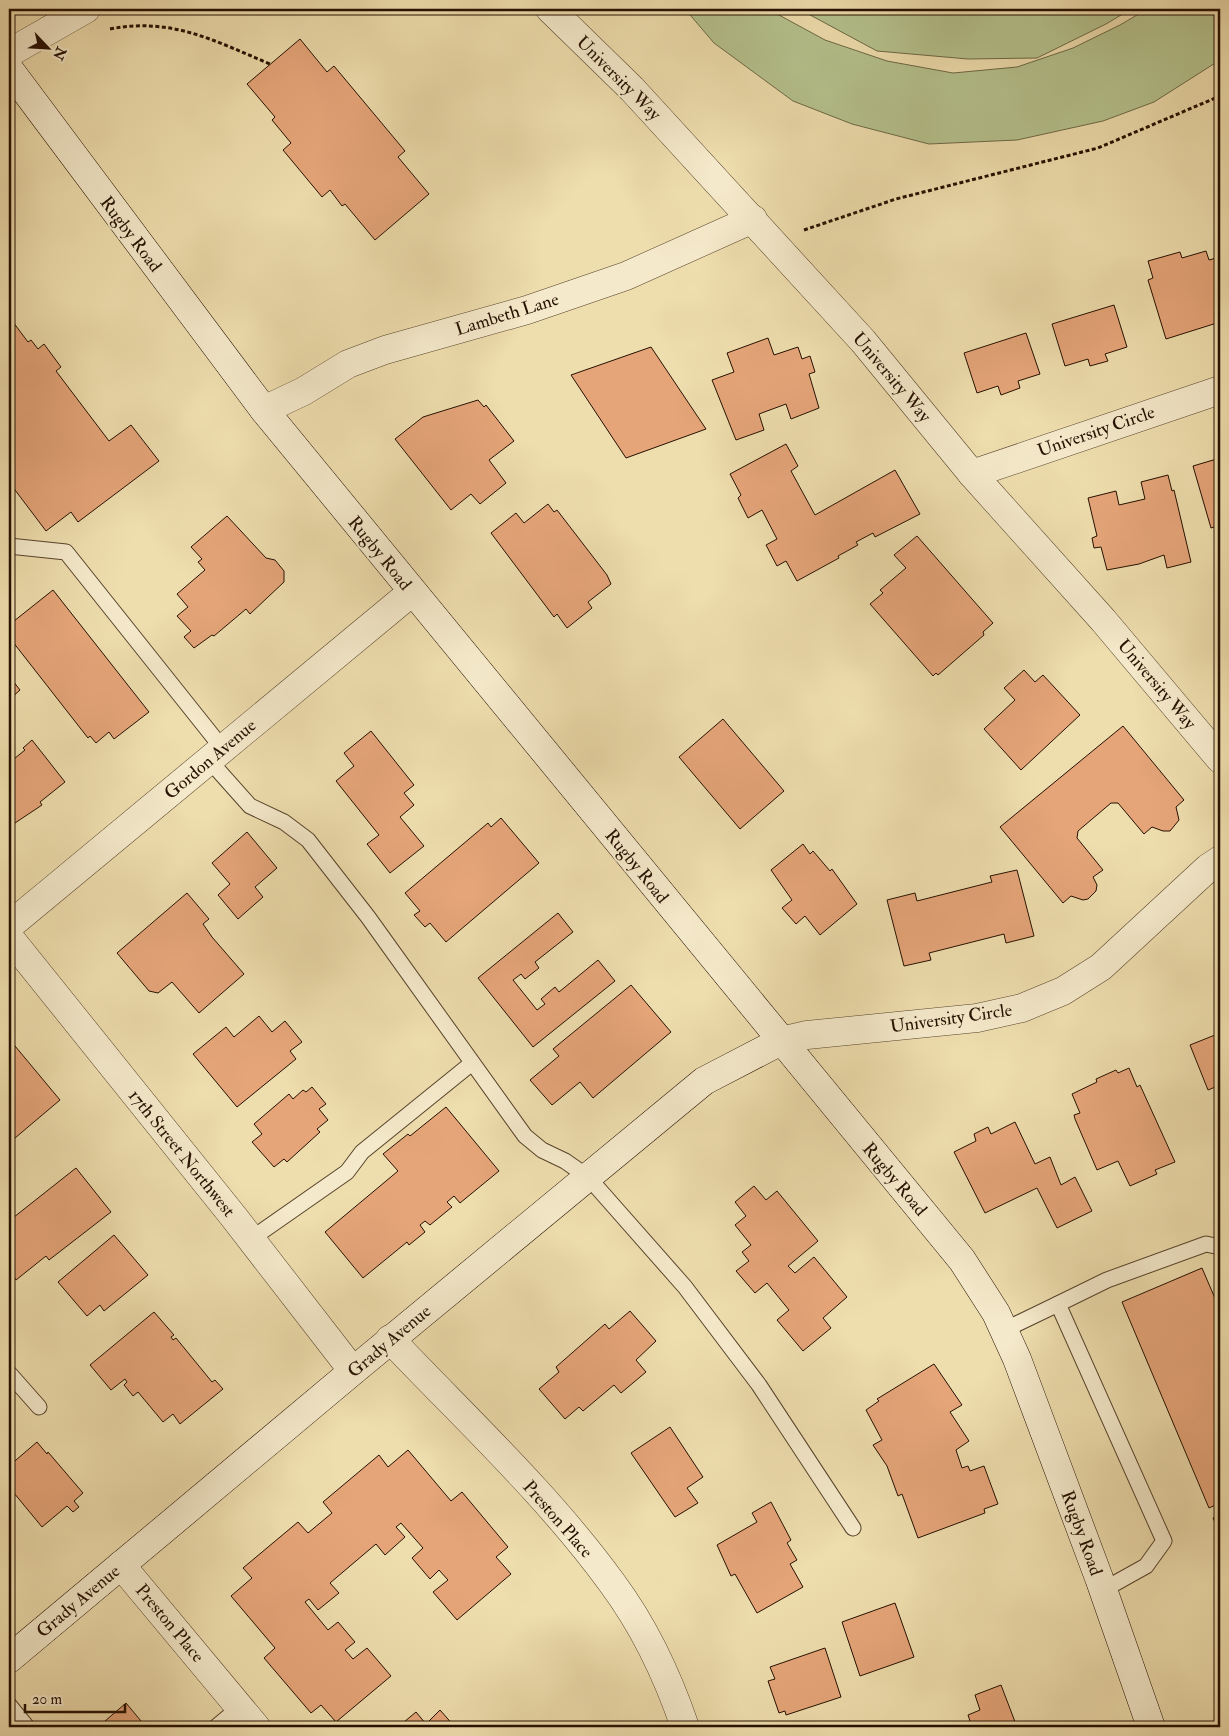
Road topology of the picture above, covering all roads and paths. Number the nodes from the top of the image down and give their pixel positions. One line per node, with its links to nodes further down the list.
1 (86, 9): 4 (street)
2 (550, 9): 8 (street, University Way)
3 (102, 31): 5 (path)
4 (9, 53)
5 (270, 64)
6 (9, 69): 11 (street, Rugby Road)
7 (1220, 96): 9 (path)
8 (753, 219): 9 (street, University Way); 11 (street, Lambeth Lane)
9 (773, 241): 12 (street, University Way)
10 (1220, 390): 12 (street, University Circle)
11 (264, 410): 14 (street, Rugby Road)
12 (972, 474): 16 (street, University Way)
13 (9, 546): 15 (lane)
14 (412, 592): 15 (street, Gordon Avenue); 20 (street, Rugby Road)
15 (216, 754): 18 (street, Gordon Avenue); 21 (lane)
16 (1220, 759)
17 (1220, 860): 20 (street, University Circle)
18 (9, 926)
19 (9, 937): 23 (street, 17th Street Northwest)
20 (781, 1041): 22 (street, Grady Avenue); 26 (street, Rugby Road)
21 (472, 1063): 22 (lane); 23 (lane)
22 (588, 1177): 27 (street, Grady Avenue); 31 (lane)
23 (251, 1239): 28 (street, 17th Street Northwest)
24 (1220, 1247): 25 (lane)
25 (1058, 1304): 26 (lane); 33 (lane)
26 (1004, 1330): 33 (street, Rugby Road)
27 (390, 1339): 28 (street, Grady Avenue); 39 (street, Preston Place)
28 (353, 1371): 32 (street, Grady Avenue)
29 (9, 1373): 30 (lane)
30 (39, 1407)
31 (853, 1528)
32 (121, 1565): 34 (street, Grady Avenue); 36 (street, Preston Place)
33 (1103, 1590): 40 (street, Rugby Road)
34 (9, 1659)
35 (9, 1705): 37 (lane)
36 (248, 1717): 38 (lane)
37 (27, 1727)
38 (216, 1727)
39 (686, 1727)
40 (1151, 1727)

